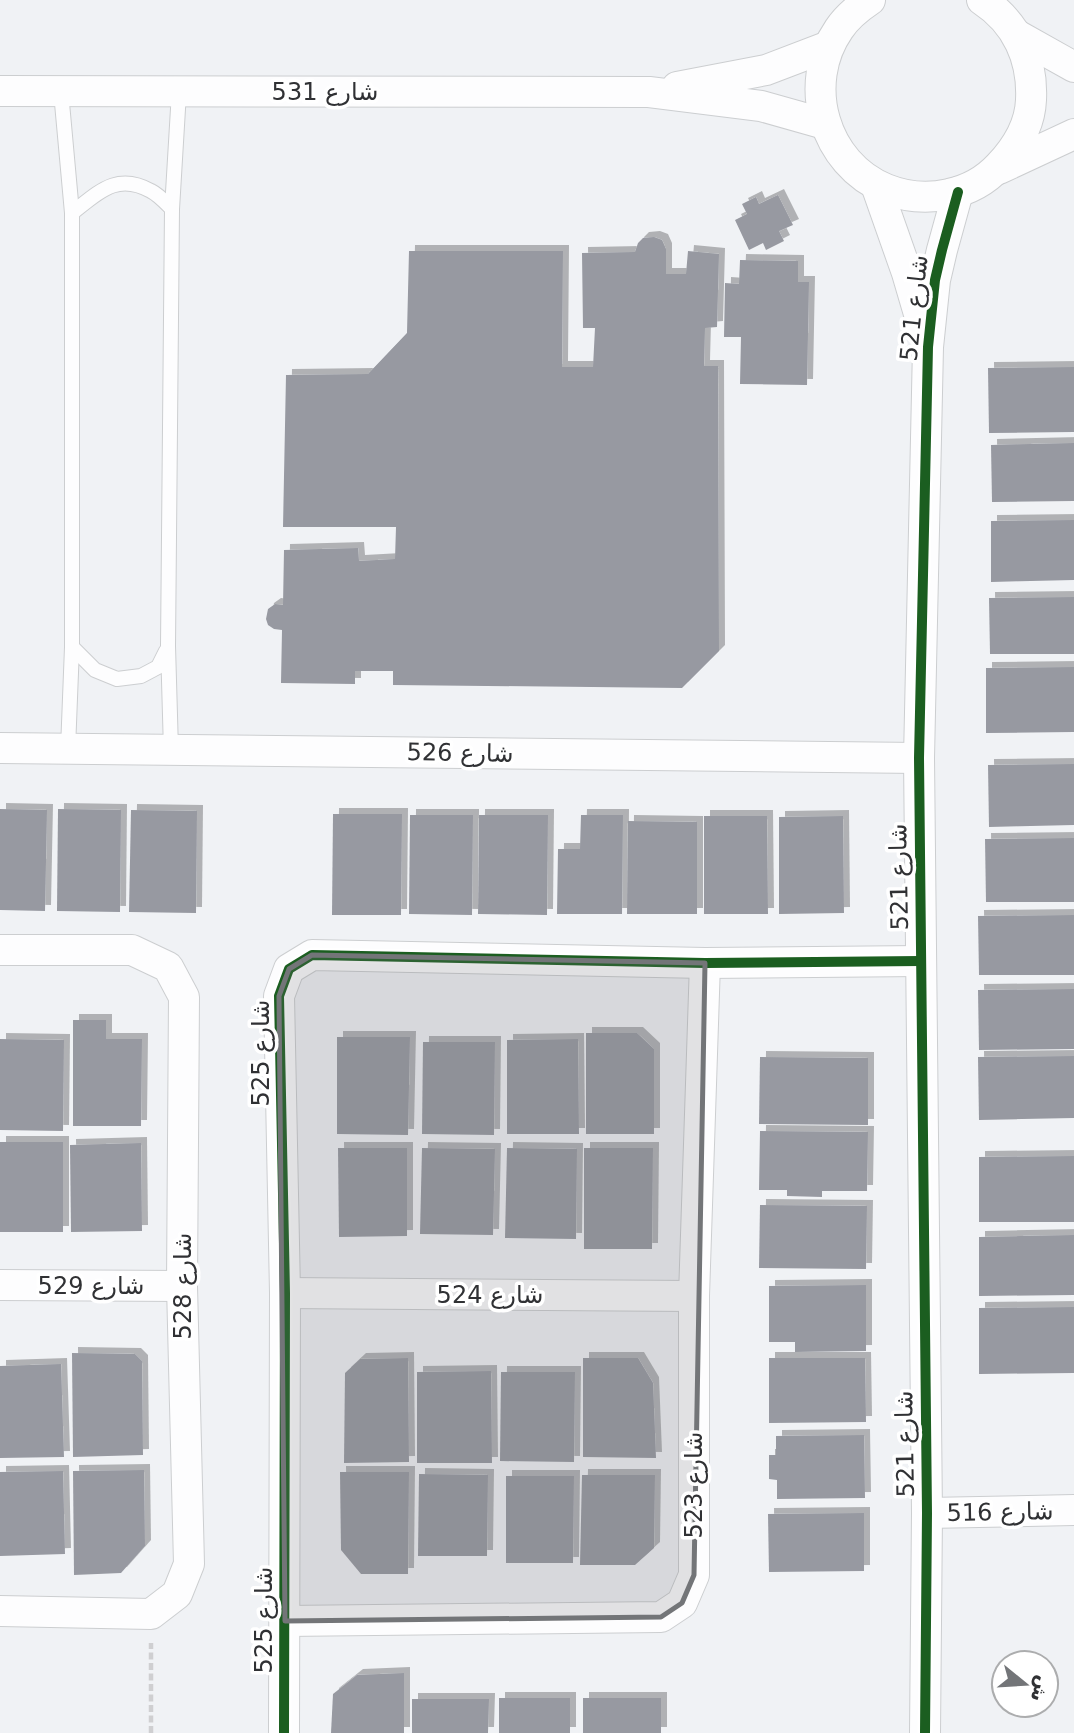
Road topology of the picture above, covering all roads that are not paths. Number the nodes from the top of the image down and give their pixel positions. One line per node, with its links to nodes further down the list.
1 (870, 0): 4 (street)
2 (982, 0): 3 (street)
3 (1017, 35): 5 (street); 12 (street)
4 (829, 46): 9 (street, شارع 531); 10 (street)
5 (1074, 67)
6 (0, 91): 7 (street, شارع 531)
7 (61, 92): 8 (street, شارع 531); 16 (lane)
8 (179, 92): 9 (street, شارع 531); 15 (lane)
9 (649, 92): 10 (street, شارع 531)
10 (825, 124): 13 (street)
11 (1074, 134): 12 (street)
12 (995, 171): 14 (street)
13 (876, 185): 14 (street); 17 (street, شارع 521)
14 (958, 192): 17 (street, شارع 521)
15 (172, 209): 16 (lane); 18 (lane)
16 (72, 213): 19 (lane)
17 (929, 347): 23 (street, شارع 521)
18 (168, 646): 19 (lane); 22 (lane)
19 (72, 647): 21 (lane)
20 (0, 748): 21 (street, شارع 526)
21 (68, 749): 22 (street, شارع 526)
22 (171, 750): 23 (street, شارع 526)
23 (919, 758): 25 (street, شارع 521)
24 (0, 950): 28 (street, شارع 528)
25 (921, 961): 26 (street, شارع 525); 32 (street, شارع 521)
26 (705, 963): 29 (street, شارع 525); 30 (street, شارع 523)
27 (0, 1285): 28 (street, شارع 529)
28 (182, 1286): 33 (street, شارع 528)
29 (285, 1293): 30 (street, شارع 524); 34 (street, شارع 525)
30 (695, 1296): 34 (street, شارع 523)
31 (1074, 1510): 32 (street, شارع 516)
32 (927, 1513): 36 (street, شارع 521)
33 (0, 1611)
34 (285, 1621): 35 (street, شارع 525)
35 (284, 1733)
36 (925, 1733)

